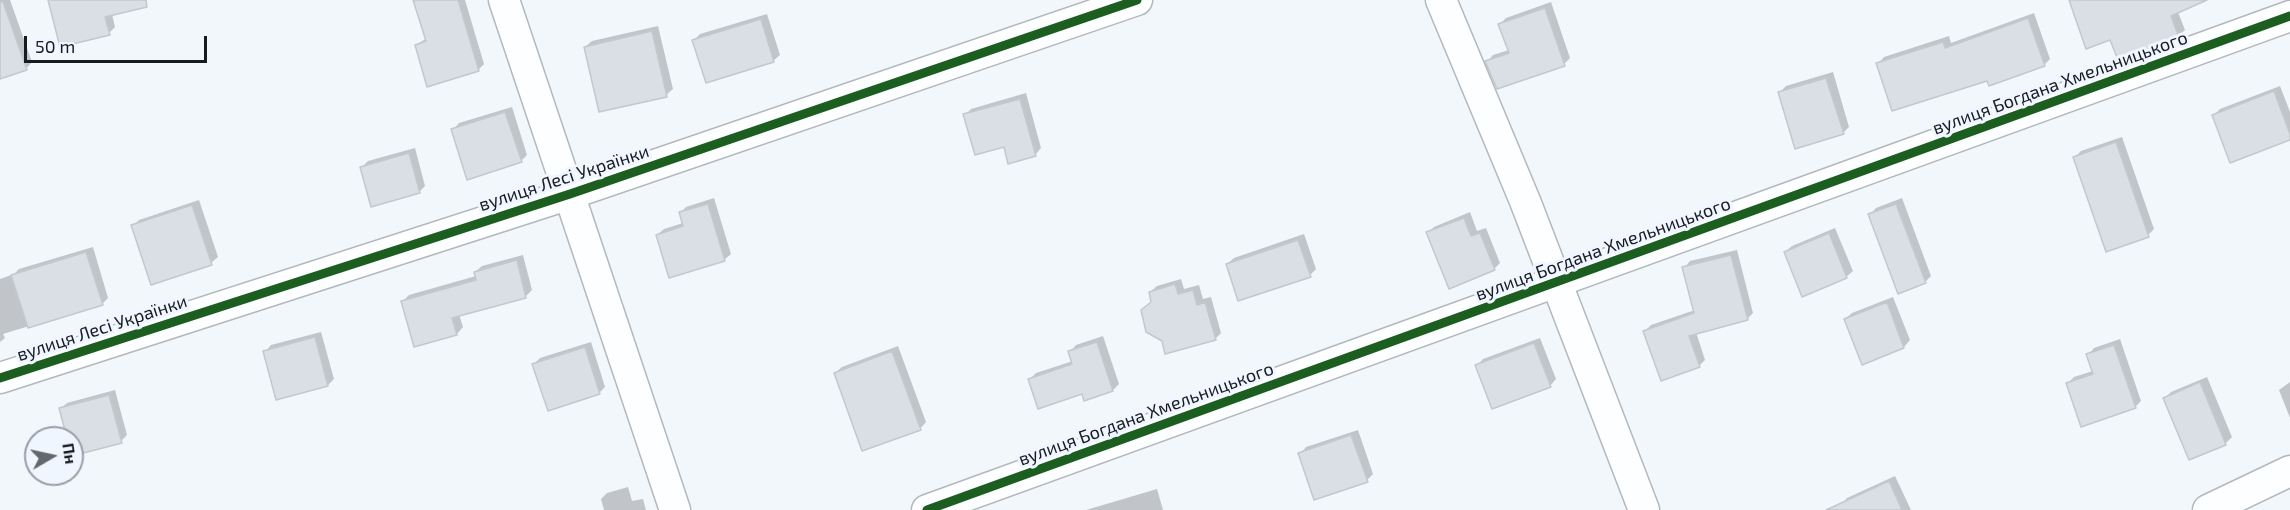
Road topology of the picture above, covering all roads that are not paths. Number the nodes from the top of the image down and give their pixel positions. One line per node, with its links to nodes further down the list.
1 (504, 0): 5 (street)
2 (1137, 0): 5 (street, вулиця Лесі Українки)
3 (1441, 0): 6 (street)
4 (2290, 16): 6 (street, вулиця Богдана Хмельницького)
5 (570, 194): 7 (street, вулиця Лесі Українки); 9 (street)
6 (1556, 284): 10 (street, вулиця Богдана Хмельницького); 11 (street)
7 (0, 378)
8 (2290, 471): 12 (street)
9 (675, 510)
10 (927, 510)
11 (1644, 510)
12 (2208, 510)

